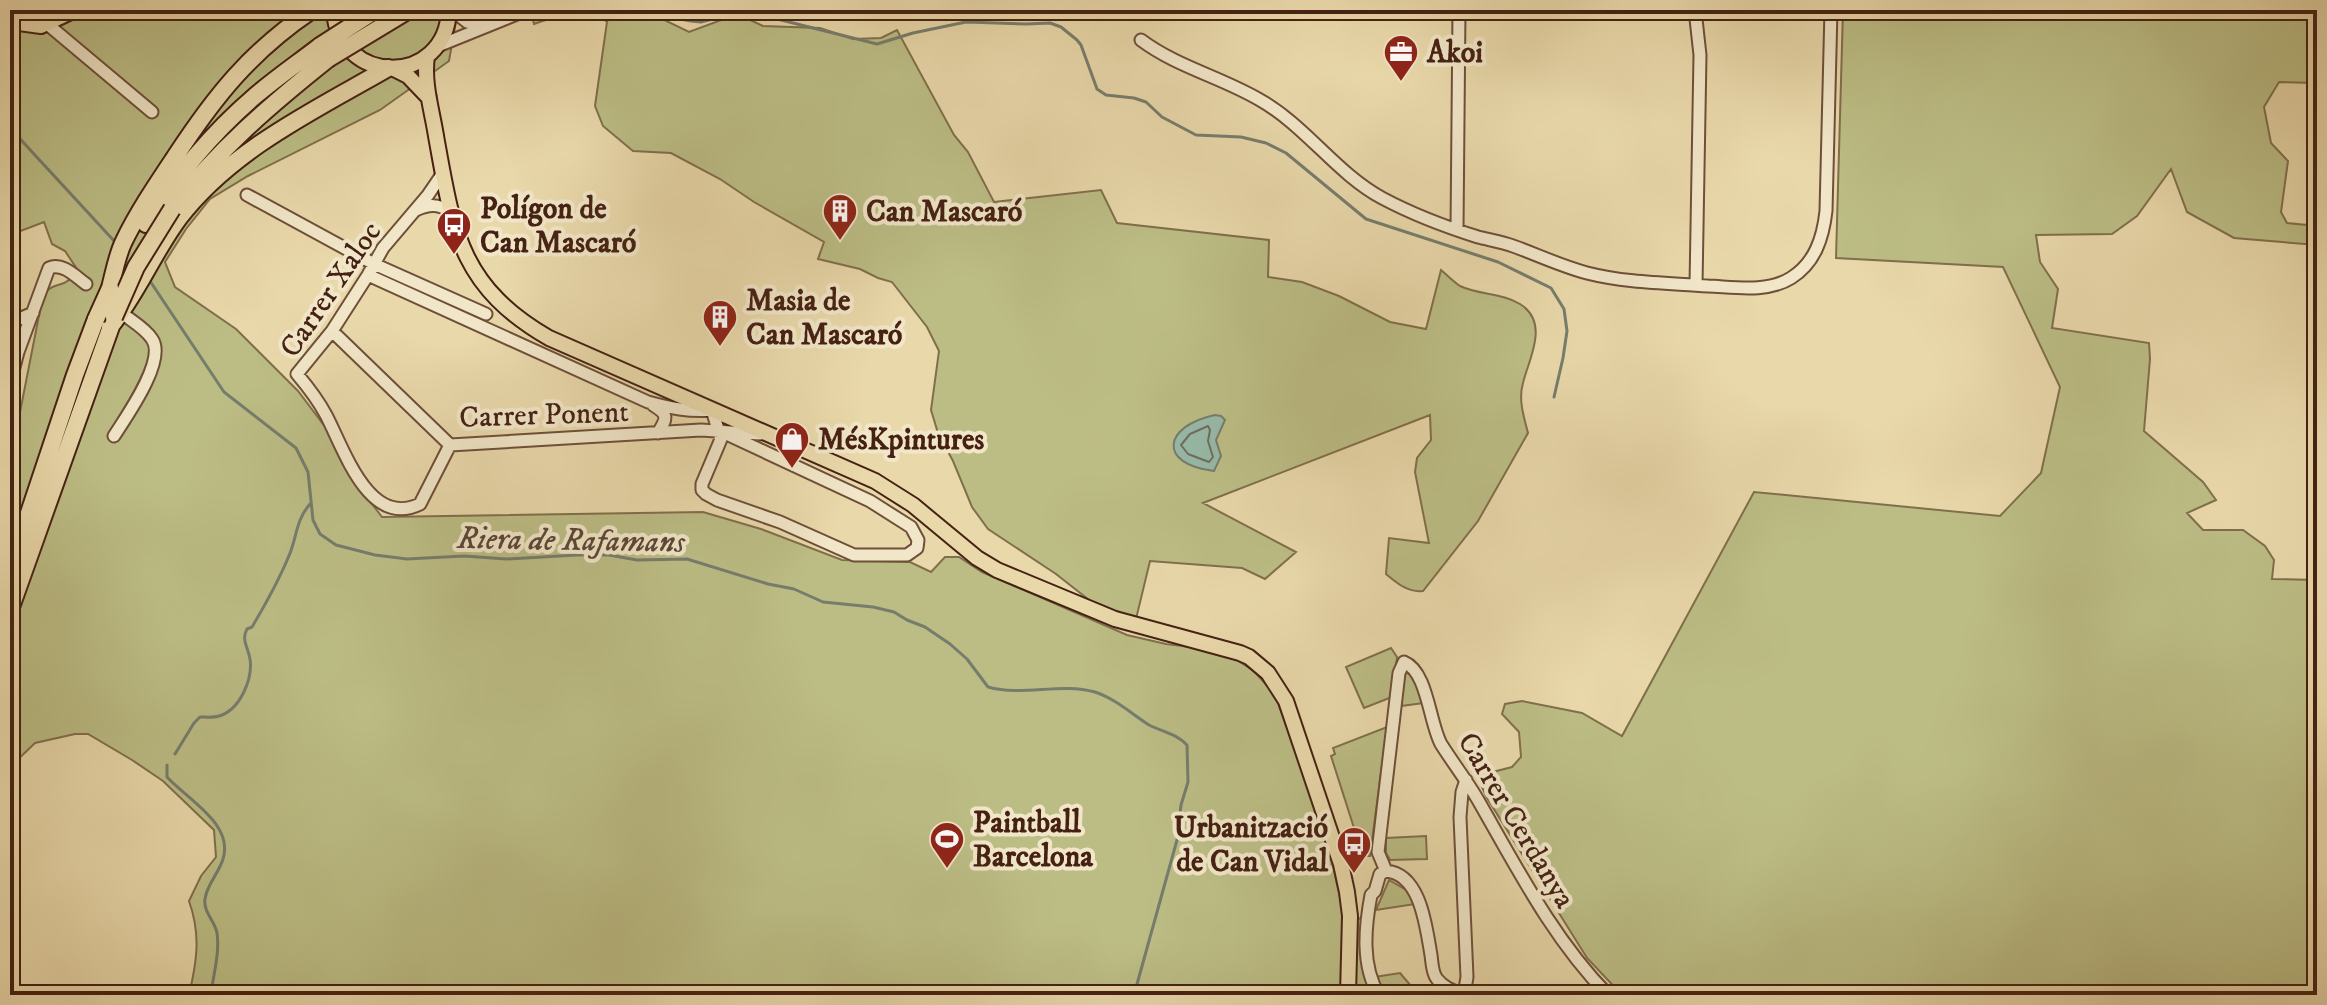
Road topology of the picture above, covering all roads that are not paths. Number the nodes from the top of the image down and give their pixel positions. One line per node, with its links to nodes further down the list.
1 (75, 10): 11 (main road)
2 (312, 10): 21 (highway)
3 (334, 10): 16 (main road)
4 (376, 10): 15 (highway, bridge)
5 (409, 10): 15 (highway, bridge)
6 (450, 10): 12 (street); 14 (main road)
7 (527, 10): 12 (street)
8 (1459, 10): 24 (street)
9 (1695, 10): 27 (street)
10 (1831, 10): 27 (street)
11 (33, 18): 18 (street)
12 (486, 25): 14 (street)
13 (1141, 40): 24 (street)
14 (432, 51): 16 (main road); 17 (main road)
15 (324, 52): 21 (highway)
16 (391, 68): 17 (main road); 21 (highway)
17 (429, 98): 19 (main road)
18 (152, 112)
19 (443, 173): 22 (main road); 23 (street, Carrer Xaloc)
20 (247, 195): 25 (street)
21 (168, 202): 30 (highway, bridge); 30 (highway, bridge)
22 (450, 211): 23 (street, Carrer Xaloc); 37 (main road)
23 (412, 213): 25 (street, Carrer Xaloc)
24 (1457, 229): 27 (street)
25 (371, 270): 29 (street); 32 (street, Carrer Xaloc); 36 (street)
26 (86, 284): 28 (street)
27 (1696, 285)
28 (33, 313): 31 (street); 34 (street)
29 (486, 314)
30 (113, 318): 41 (street); 43 (highway); 44 (highway)
31 (10, 323)
32 (332, 331): 42 (street, Carrer Ponent); 42 (street, Carrer Xaloc)
33 (10, 337): 34 (street)
34 (18, 352): 35 (street)
35 (10, 383)
36 (648, 402): 37 (street); 39 (street, Carrer Ponent)
37 (712, 410): 38 (street); 40 (main road)
38 (720, 431): 38 (street, Carrer Ponent); 39 (street, Carrer Ponent); 40 (street, Carrer Ponent)
39 (658, 433): 42 (street, Carrer Ponent)
40 (770, 435): 48 (main road)
41 (114, 436)
42 (450, 445)
43 (10, 570)
44 (10, 610)
45 (1466, 780): 46 (street, Carrer Cerdanya); 52 (street); 53 (street, Carrer Cerdanya)
46 (1386, 871): 47 (street); 52 (street)
47 (1371, 895): 48 (street); 49 (street)
48 (1350, 911): 49 (street); 50 (main road)
49 (1368, 913): 51 (street)
50 (1348, 995)
51 (1379, 995)
52 (1464, 995)
53 (1608, 995)

